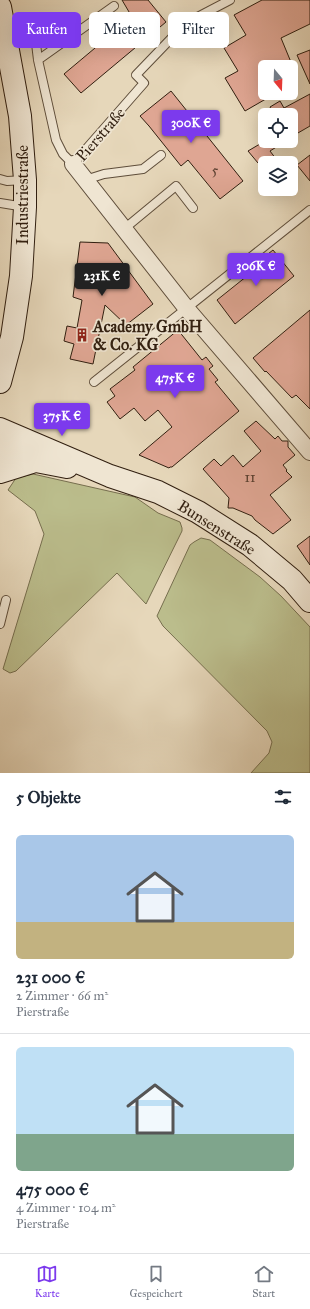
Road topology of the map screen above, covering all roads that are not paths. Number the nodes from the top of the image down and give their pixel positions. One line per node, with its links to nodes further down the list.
1 (230, 0): 7 (lane, Pierstraße)
2 (114, 6): 5 (lane)
3 (0, 8): 9 (main road, Industriestraße)
4 (37, 48): 5 (lane)
5 (38, 60): 7 (lane)
6 (161, 155): 10 (lane)
7 (73, 164): 10 (street, Pierstraße)
8 (0, 179): 9 (lane)
9 (25, 180): 12 (main road, Industriestraße)
10 (86, 180): 15 (street, Pierstraße)
11 (0, 203): 12 (lane)
12 (25, 208): 17 (main road, Industriestraße)
13 (192, 208): 15 (lane)
14 (310, 210): 16 (lane)
15 (124, 229): 16 (street, Pierstraße)
16 (187, 308): 18 (lane); 21 (street, Pierstraße)
17 (0, 382)
18 (94, 382)
19 (0, 429): 24 (main road, Bunsenstraße)
20 (0, 452): 22 (main road, Bunsenstraße)
21 (310, 452)
22 (36, 461): 23 (main road, Bunsenstraße); 24 (main road, Bunsenstraße)
23 (0, 472)
24 (110, 476): 26 (main road, Bunsenstraße)
25 (6, 600): 27 (lane)
26 (310, 601)
27 (0, 624)

